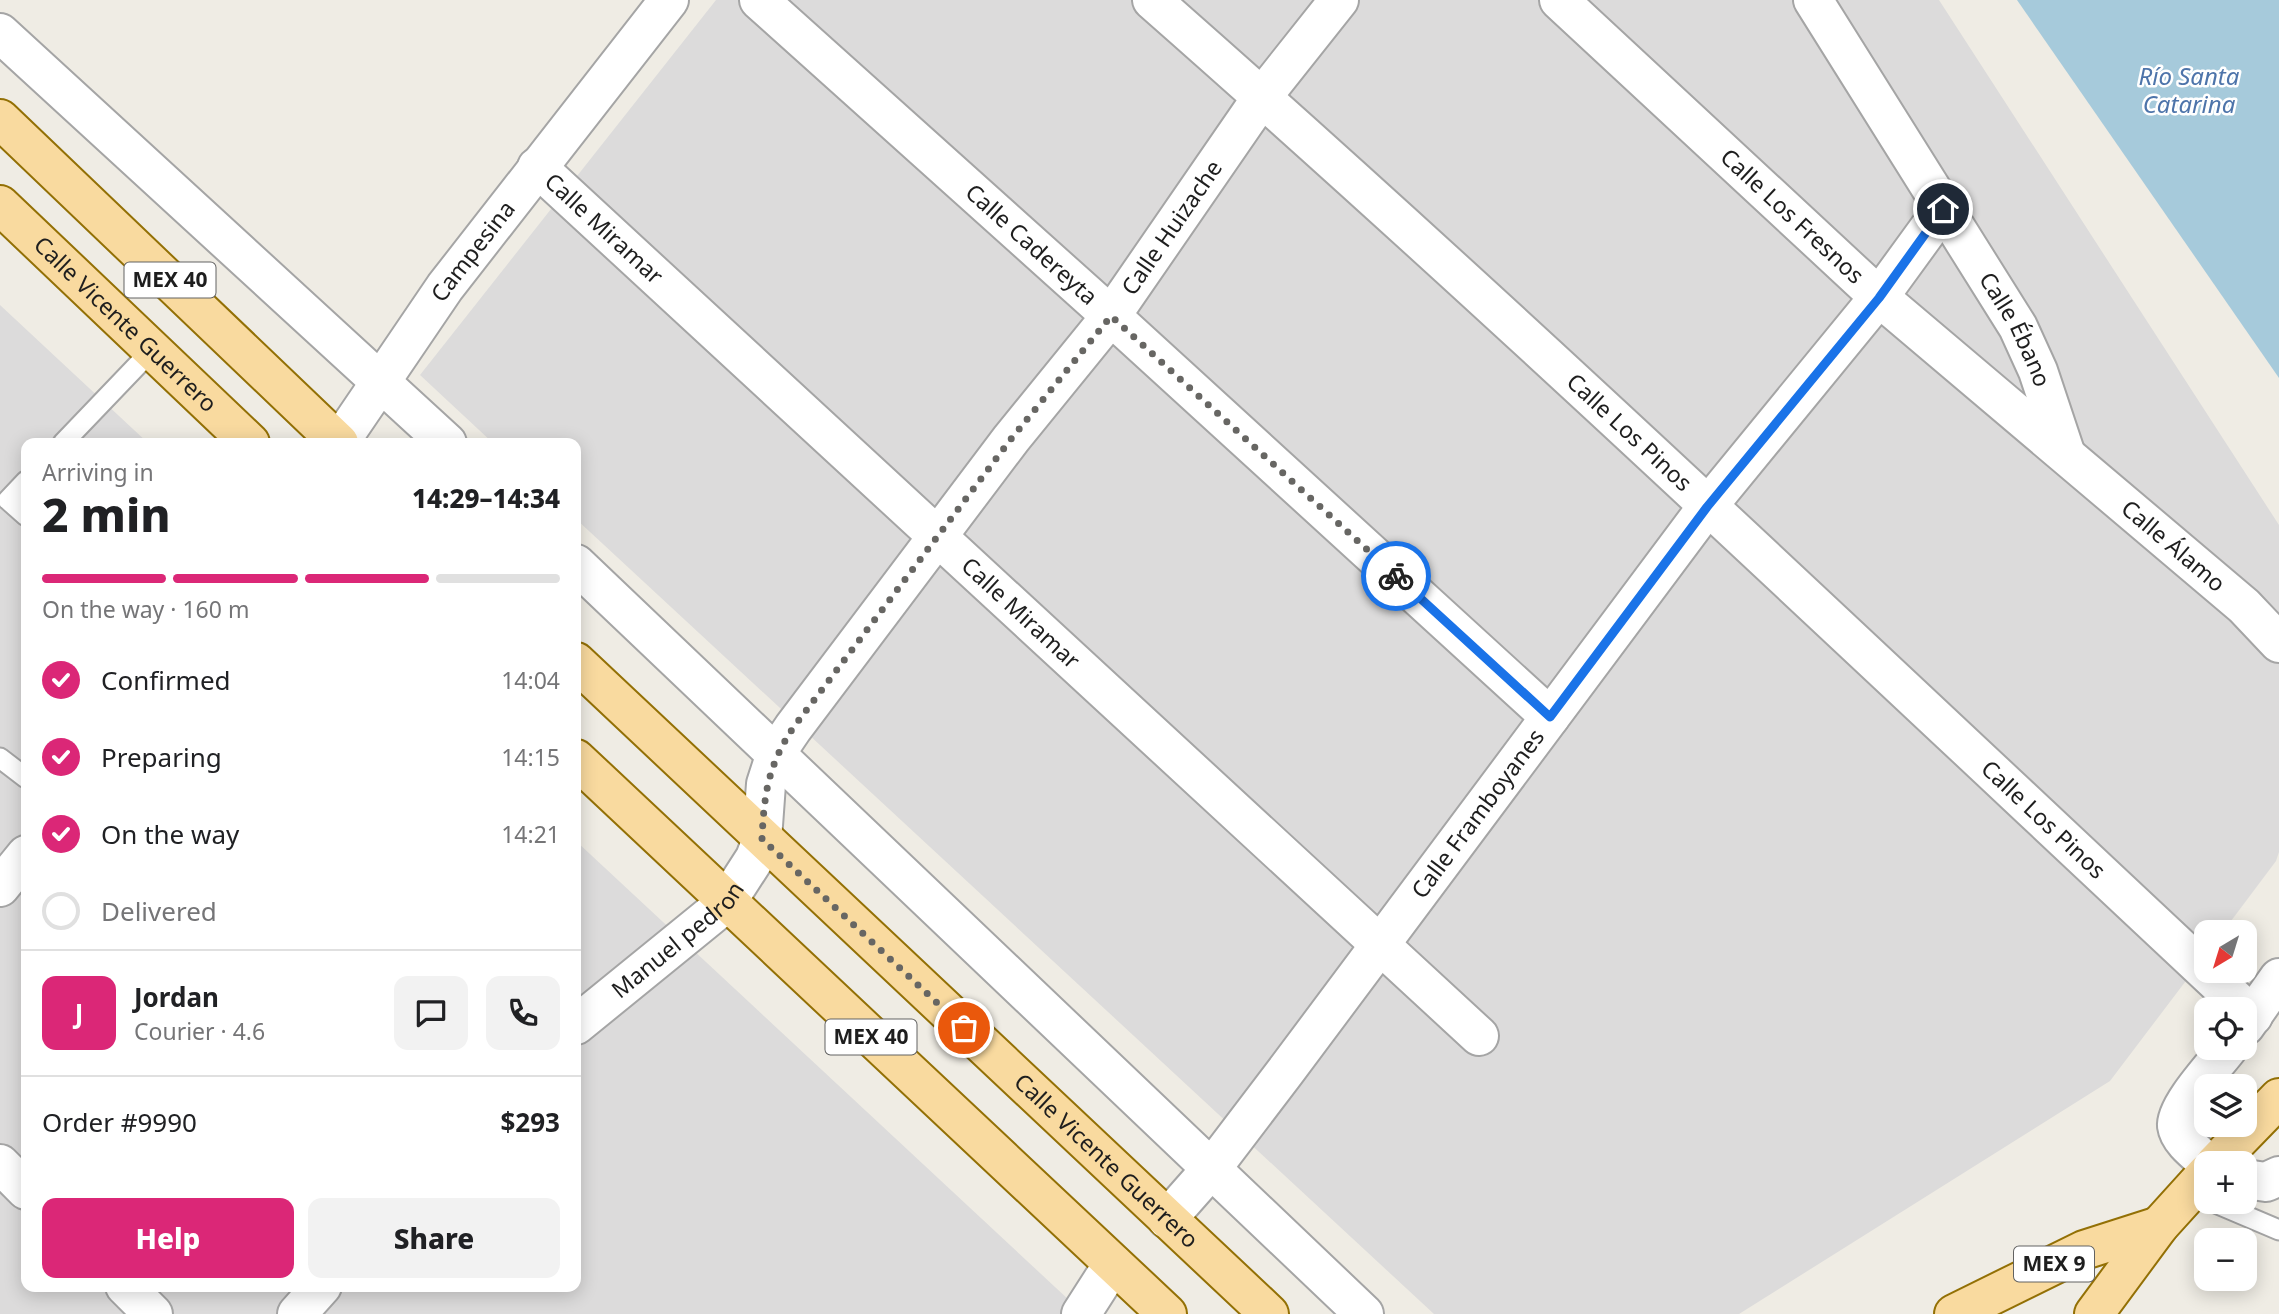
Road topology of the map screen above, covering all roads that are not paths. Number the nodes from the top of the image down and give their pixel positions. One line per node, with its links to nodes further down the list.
1 (668, 0): 10 (street, Campesina)
2 (759, 0): 16 (street, Calle Cadereyta)
3 (1152, 0): 8 (street, Calle Los Pinos)
4 (1339, 0): 8 (street, Calle Huizache)
5 (1559, 0): 15 (street, Calle Los Fresnos)
6 (1813, 0): 12 (street, Calle Ébano)
7 (0, 33): 18 (street)
8 (1262, 97): 16 (street, Calle Huizache); 26 (street, Calle Los Pinos)
9 (0, 119): 13 (main road, MEX 40)
10 (537, 167): 18 (street, Campesina); 28 (street, Calle Miramar)
11 (0, 205): 14 (main road, Calle Vicente Guerrero / MEX 40)
12 (1943, 209): 15 (street, Calle Framboyanes); 24 (street, Calle Ébano)
13 (107, 222): 14 (main road); 21 (main road, MEX 40)
14 (67, 266): 17 (main road, Calle Vicente Guerrero / MEX 40)
15 (1879, 298): 24 (street, Calle Los Fresnos); 26 (street, Calle Framboyanes)
16 (1111, 316): 28 (street, Calle Huizache); 32 (street, Calle Cadereyta)
17 (153, 349): 19 (lane); 20 (main road, Calle Vicente Guerrero / MEX 40)
18 (382, 381): 22 (street, Campesina); 23 (street)
19 (68, 438)
20 (243, 438)
21 (334, 438)
22 (342, 438)
23 (442, 438)
24 (2065, 452): 30 (street, Calle Álamo)
25 (21, 486): 27 (lane)
26 (1707, 507): 32 (street, Calle Framboyanes); 43 (street, Calle Los Pinos)
27 (21, 512)
28 (937, 534): 33 (street, Calle Huizache); 41 (street, Calle Miramar)
29 (581, 569): 33 (street)
30 (2279, 643)
31 (581, 668): 37 (main road, Calle Vicente Guerrero / MEX 40)
32 (1550, 717): 41 (street, Calle Framboyanes)
33 (776, 753): 37 (street, Calle Huizache); 52 (street)
34 (0, 758): 36 (lane)
35 (581, 768): 40 (main road, MEX 40)
36 (21, 774)
37 (762, 839): 40 (street, Manuel pedron); 58 (main road, Calle Vicente Guerrero / MEX 40)
38 (21, 861): 39 (street)
39 (0, 887)
40 (726, 903): 45 (street, Manuel pedron); 61 (main road, MEX 40)
41 (1381, 944): 46 (street, Calle Miramar); 52 (street, Calle Framboyanes)
42 (2279, 978): 44 (street)
43 (2224, 997)
44 (2257, 1010)
45 (581, 1021)
46 (1479, 1036)
47 (2219, 1060): 50 (street)
48 (2279, 1098): 49 (main road)
49 (2228, 1151)
50 (2194, 1163)
51 (0, 1164): 55 (street)
52 (1212, 1168): 58 (street, Calle Framboyanes); 69 (street)
53 (2279, 1176): 54 (street)
54 (2257, 1181)
55 (21, 1185)
56 (2194, 1196): 59 (main road, MEX 9)
57 (2252, 1214): 60 (lane)
58 (1167, 1219): 68 (main road, Calle Vicente Guerrero / MEX 40)
59 (2159, 1226): 70 (main road, MEX 9); 71 (main road, MEX 9)
60 (2279, 1230)
61 (1113, 1265): 66 (street); 67 (main road, MEX 40)
62 (131, 1292): 64 (street)
63 (317, 1292): 65 (street)
64 (153, 1314)
65 (297, 1314)
66 (1081, 1314)
67 (1167, 1314)
68 (1269, 1314)
69 (1364, 1314)
70 (1954, 1314)
71 (2094, 1314)

